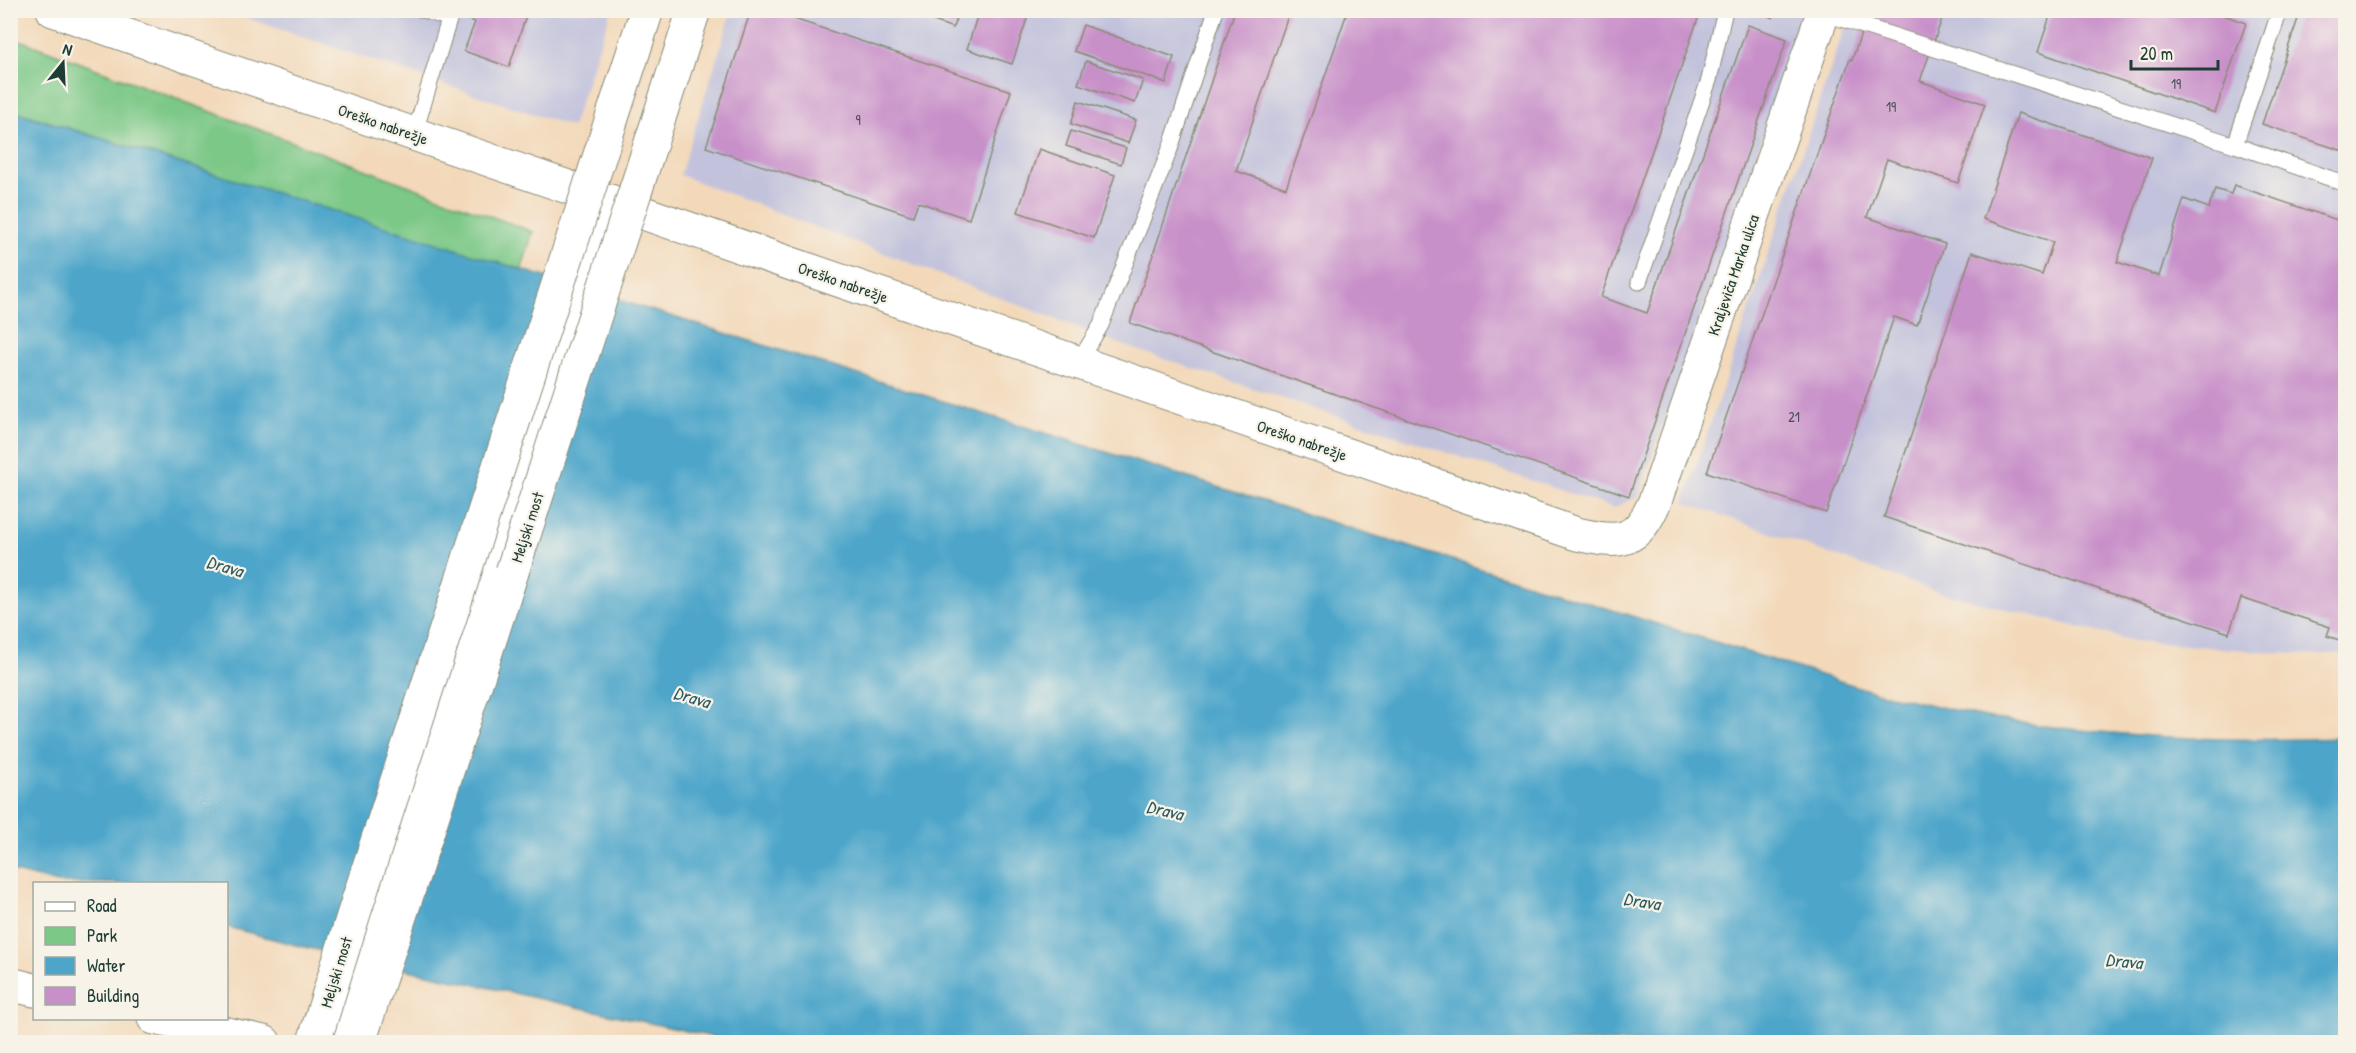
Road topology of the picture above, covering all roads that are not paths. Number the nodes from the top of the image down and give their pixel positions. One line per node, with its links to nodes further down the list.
1 (53, 10): 10 (main road, Oreško nabrežje)
2 (423, 10): 9 (lane)
3 (647, 10): 21 (main road, Meljski most, bridge)
4 (694, 10): 23 (main road, Meljski most, bridge)
5 (1216, 10): 15 (lane)
6 (1725, 10): 14 (lane)
7 (2280, 10): 11 (lane)
8 (1824, 12): 11 (lane); 16 (main road, Kraljeviča Marka ulica)
9 (450, 14): 10 (lane)
10 (414, 135): 13 (main road, Oreško nabrežje)
11 (2235, 145): 12 (lane)
12 (2346, 184)
13 (610, 201): 15 (main road, Oreško nabrežje); 22 (main road, Meljski most)
14 (1639, 282)
15 (1078, 363): 16 (main road, Oreško nabrežje)
16 (1633, 534)
17 (10, 984): 18 (main road)
18 (33, 990)
19 (163, 1020): 20 (main road)
20 (264, 1042)
21 (314, 1042)
22 (340, 1042)
23 (359, 1042)

